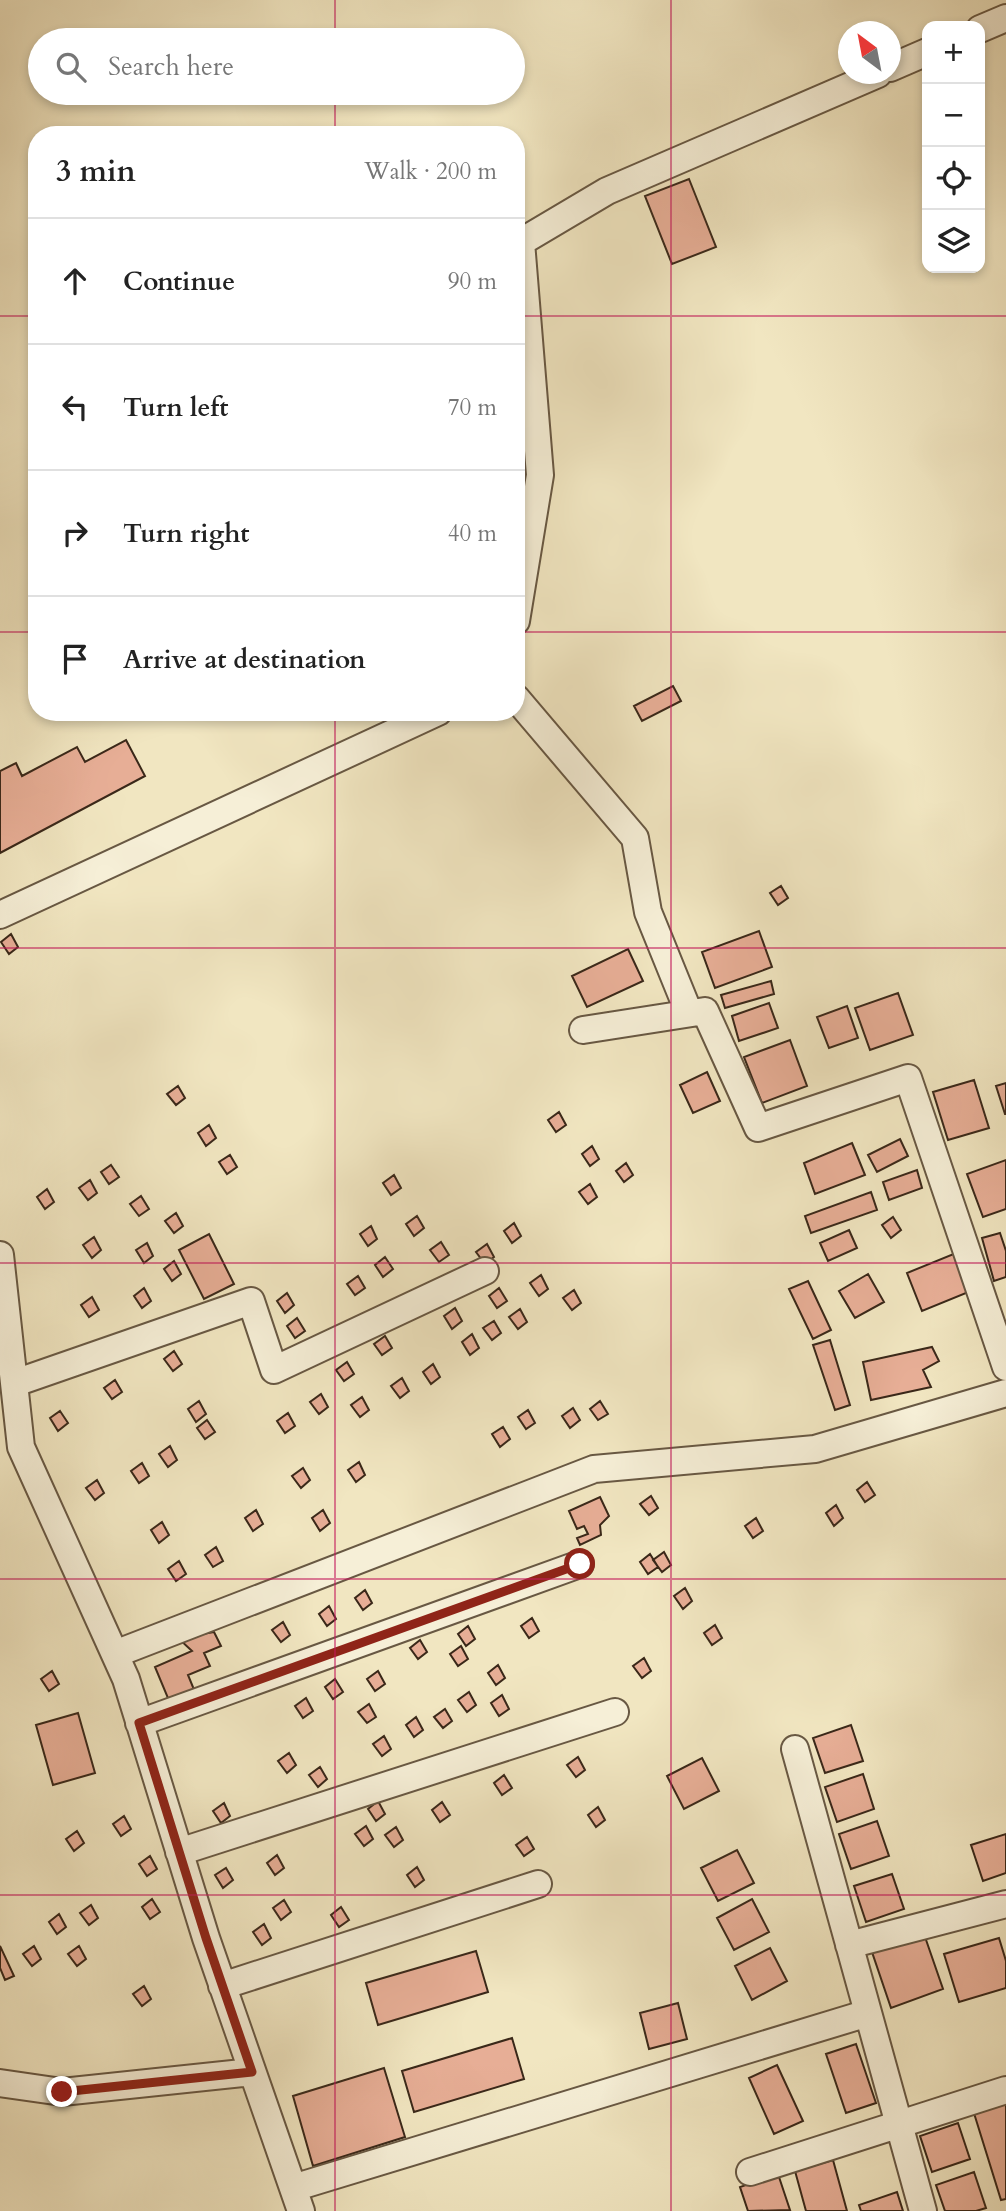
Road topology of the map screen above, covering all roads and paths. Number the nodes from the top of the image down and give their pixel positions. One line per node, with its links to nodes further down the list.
1 (1006, 18): 2 (street)
2 (985, 27)
3 (922, 54): 4 (street)
4 (901, 64)
5 (855, 84): 6 (street)
6 (525, 241)
7 (525, 292): 8 (street)
8 (525, 566)
9 (525, 709): 12 (street)
10 (419, 721): 11 (street)
11 (0, 915)
12 (688, 1013): 13 (street); 16 (street)
13 (583, 1030)
14 (0, 1255): 17 (street)
15 (485, 1271): 17 (street)
16 (1006, 1367)
17 (15, 1383): 19 (street)
18 (1006, 1393): 21 (street)
19 (11, 1450): 21 (street)
20 (580, 1564): 23 (street)
21 (115, 1654): 23 (street)
22 (615, 1712): 25 (street)
23 (139, 1723): 25 (street)
24 (795, 1749): 28 (street)
25 (179, 1852): 29 (street)
26 (538, 1884): 29 (street)
27 (1006, 1904): 28 (street)
28 (849, 1945): 30 (street)
29 (222, 1986): 31 (street)
30 (868, 2013): 34 (street); 36 (street)
31 (252, 2072): 32 (street); 36 (street)
32 (0, 2083)
33 (1006, 2090): 34 (street)
34 (899, 2124): 35 (street); 37 (street)
35 (750, 2172)
36 (297, 2199)
37 (923, 2211)

